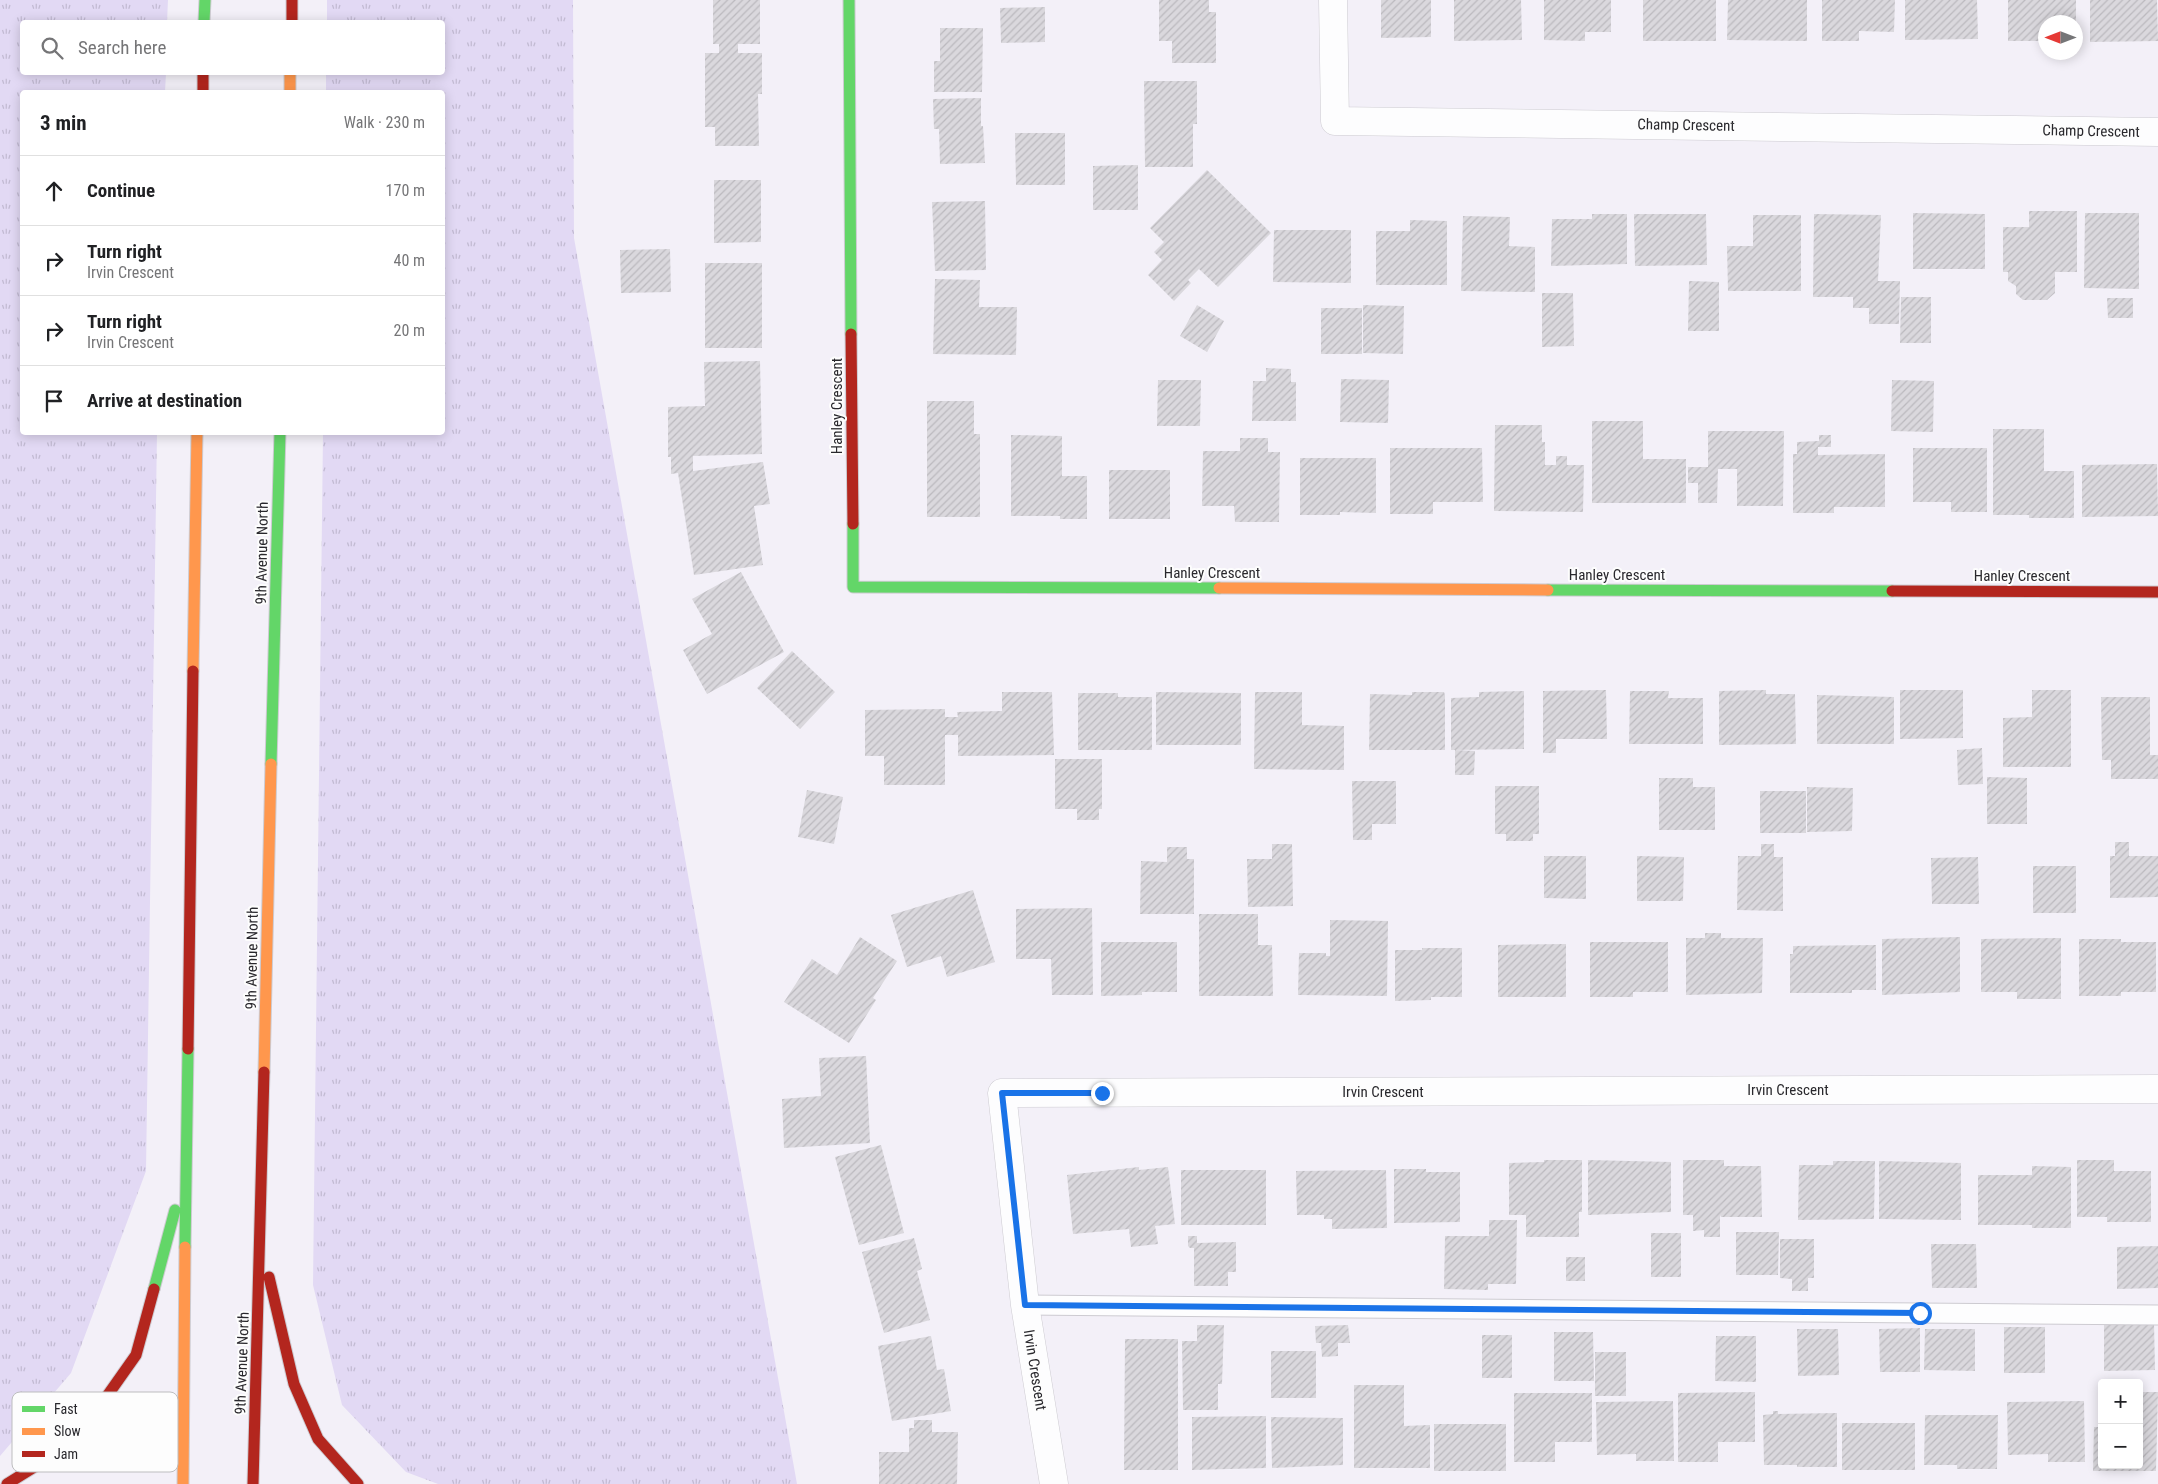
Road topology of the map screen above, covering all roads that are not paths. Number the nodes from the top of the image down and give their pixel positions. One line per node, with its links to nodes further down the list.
1 (205, 0): 5 (main road)
2 (292, 0): 6 (main road)
3 (849, 0): 14 (main road, Hanley Crescent)
4 (1333, 0): 11 (street, Champ Crescent)
5 (204, 20)
6 (292, 20)
7 (204, 75): 9 (main road)
8 (290, 75): 10 (main road)
9 (203, 90)
10 (290, 90)
11 (2158, 132)
12 (197, 435): 16 (main road)
13 (280, 435): 17 (main road, 9th Avenue North)
14 (2158, 592)
15 (2158, 1089): 18 (street, Irvin Crescent)
16 (186, 1173): 20 (main road); 23 (main road)
17 (260, 1239): 24 (main road, 9th Avenue North); 25 (main road)
18 (1025, 1305): 19 (lane); 26 (street, Irvin Crescent)
19 (2158, 1315)
20 (110, 1392)
21 (26, 1472): 22 (main road)
22 (7, 1484)
23 (183, 1484)
24 (254, 1484)
25 (358, 1484)
26 (1054, 1484)

